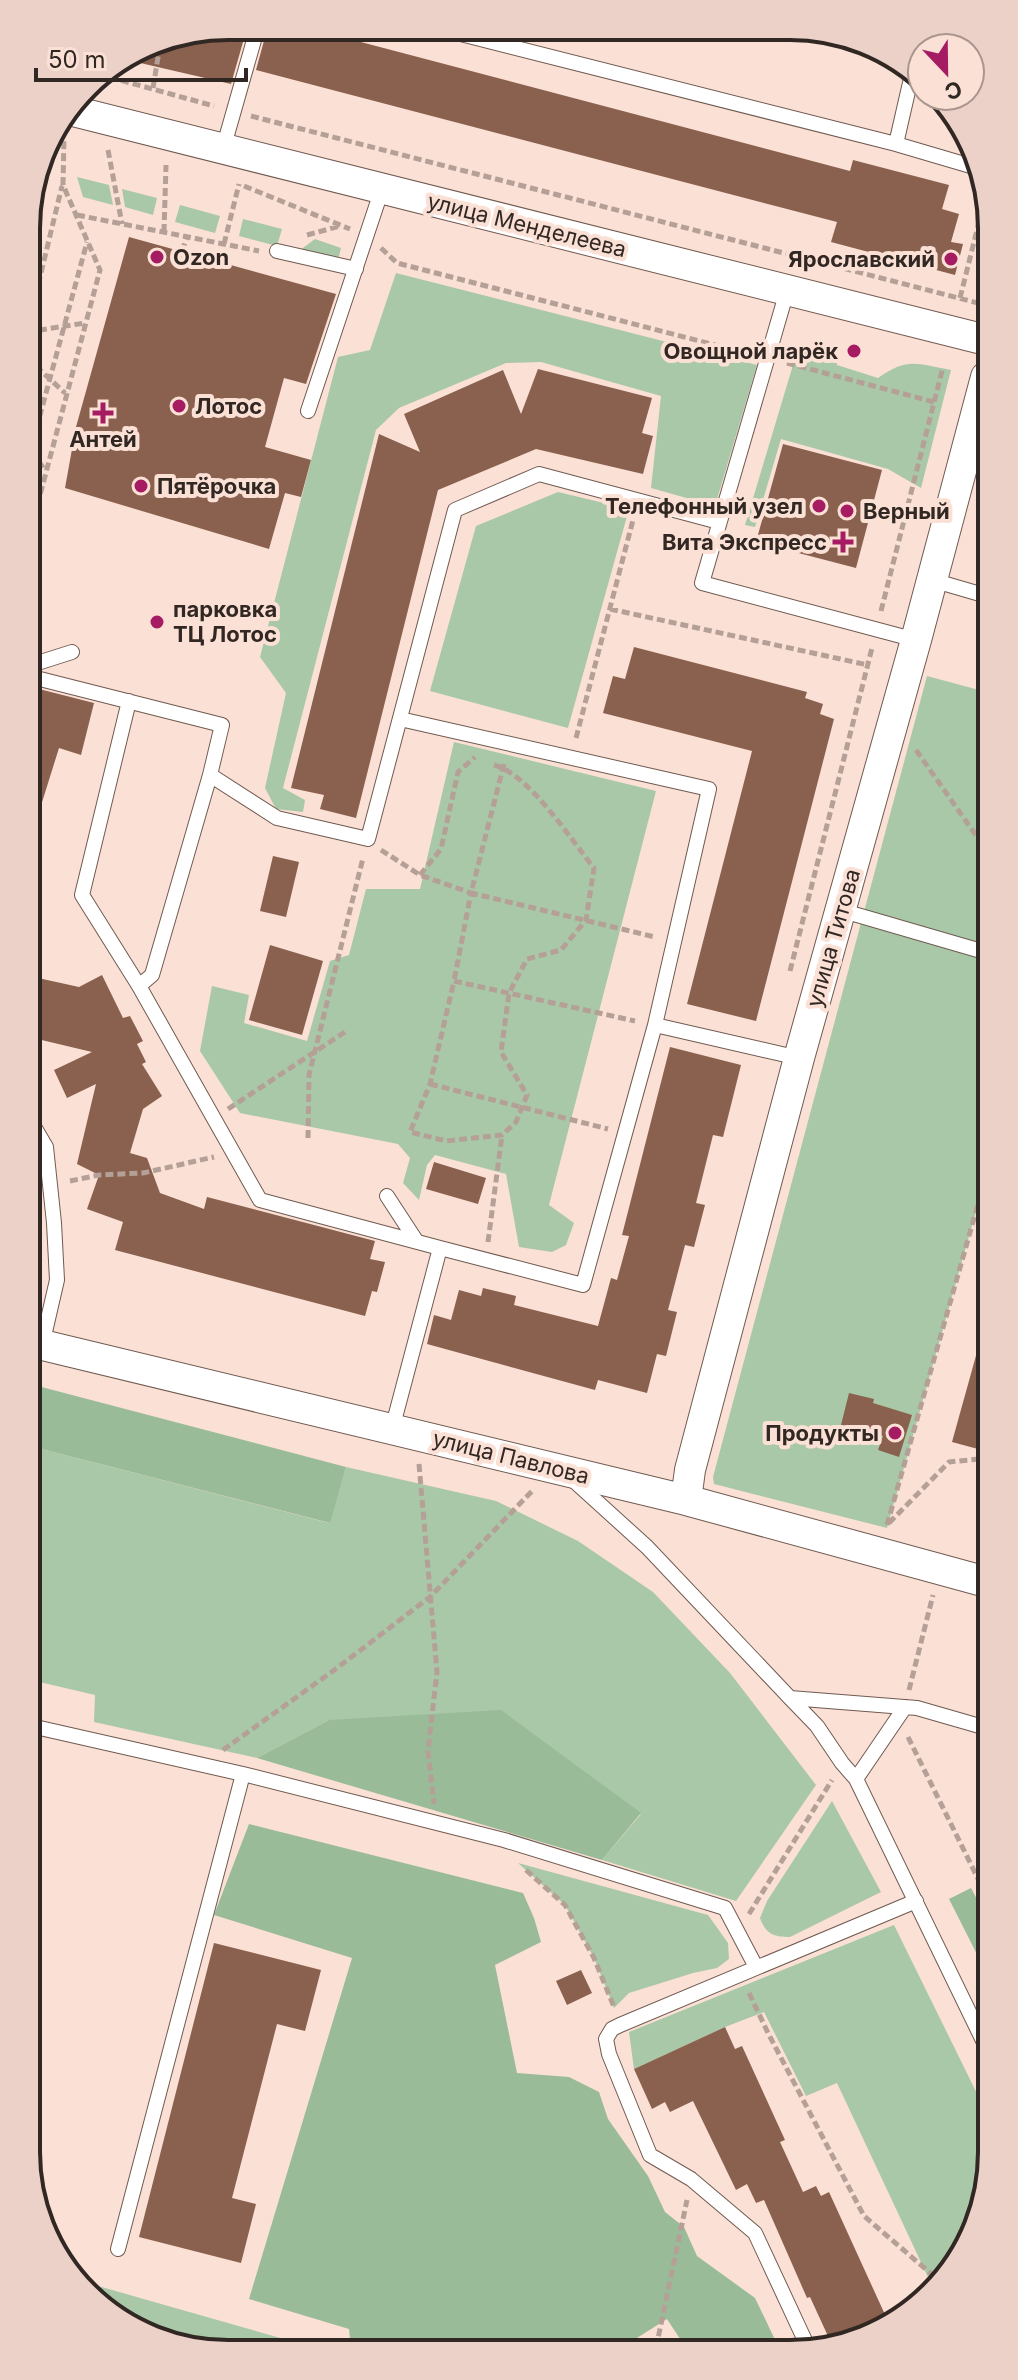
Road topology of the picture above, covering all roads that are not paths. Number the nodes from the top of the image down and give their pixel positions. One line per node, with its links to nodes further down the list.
1 (254, 40): 6 (lane)
2 (484, 40): 5 (lane)
3 (906, 100): 5 (lane)
4 (73, 121): 6 (street, улица Менделеева)
5 (896, 144): 7 (lane)
6 (223, 149): 8 (street, улица Менделеева)
7 (967, 165)
8 (382, 189): 10 (lane); 11 (street, улица Менделеева)
9 (277, 251): 10 (lane)
10 (356, 269): 13 (lane)
11 (787, 291): 12 (street, улица Менделеева); 15 (lane)
12 (978, 338)
13 (308, 411)
14 (978, 416): 16 (street, улица Титова)
15 (719, 522): 18 (lane); 23 (lane)
16 (932, 580): 17 (lane); 18 (street, улица Титова)
17 (978, 593)
18 (916, 640): 25 (street, улица Титова)
19 (72, 652): 20 (lane)
20 (40, 662)
21 (40, 679): 22 (lane)
22 (129, 701): 24 (lane); 27 (lane)
23 (400, 719): 24 (lane); 28 (lane)
24 (210, 775): 27 (lane)
25 (840, 910): 26 (lane); 29 (street, улица Титова)
26 (978, 950)
27 (139, 986): 32 (lane)
28 (655, 1025): 29 (lane); 33 (lane)
29 (799, 1058): 38 (street, улица Титова)
30 (40, 1137): 34 (lane)
31 (387, 1196): 32 (lane)
32 (417, 1242): 33 (lane)
33 (440, 1248): 36 (lane)
34 (40, 1332)
35 (40, 1345): 36 (street, улица Павлова)
36 (392, 1429): 37 (street, улица Павлова)
37 (554, 1467): 38 (street, улица Павлова); 40 (lane)
38 (686, 1500): 39 (street, улица Павлова)
39 (978, 1580)
40 (790, 1698): 41 (lane); 45 (lane)
41 (905, 1707): 42 (lane); 45 (lane)
42 (978, 1726)
43 (40, 1728): 44 (lane)
44 (243, 1774): 47 (lane); 49 (lane)
45 (856, 1779): 46 (lane)
46 (916, 1901): 47 (lane); 48 (lane)
47 (756, 1967): 50 (lane)
48 (978, 2030)
49 (118, 2249)
50 (804, 2339)

